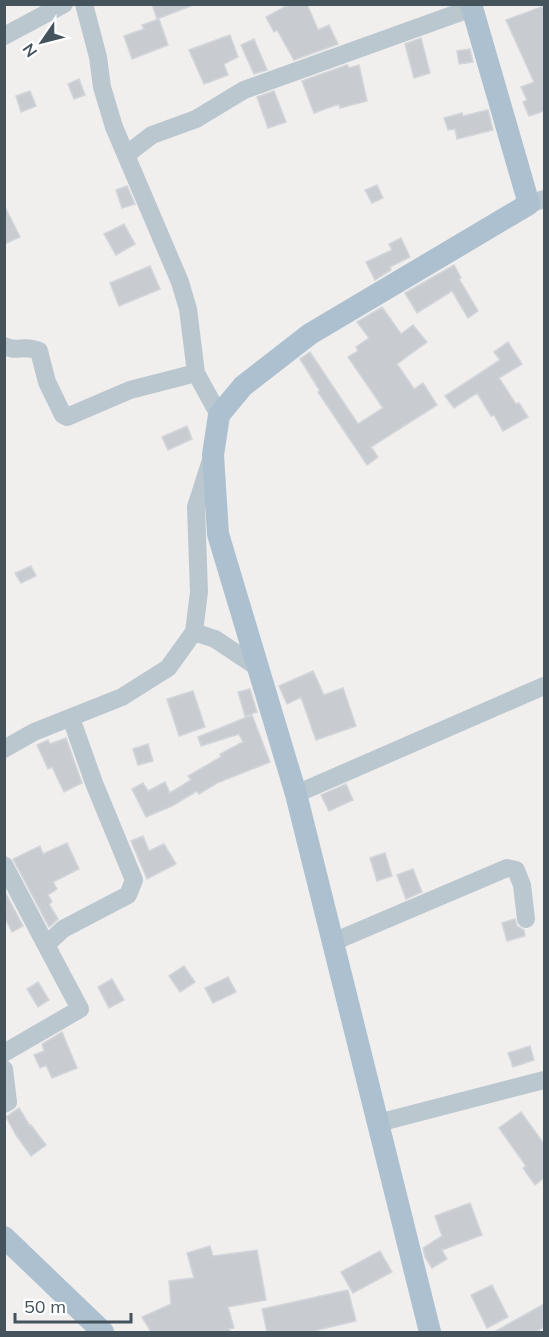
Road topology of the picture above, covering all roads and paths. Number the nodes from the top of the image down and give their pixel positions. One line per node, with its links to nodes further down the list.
1 (64, 4): 4 (street)
2 (84, 4): 5 (street)
3 (472, 6): 5 (street); 6 (main road)
4 (4, 36)
5 (127, 154): 8 (street)
6 (537, 202): 9 (main road)
7 (4, 346): 8 (street)
8 (196, 373): 9 (street)
9 (219, 415): 10 (main road)
10 (213, 455): 11 (street); 12 (main road)
11 (194, 632): 12 (street); 14 (street)
12 (256, 667): 16 (main road)
13 (544, 686): 16 (street)
14 (71, 718): 15 (street); 20 (street)
15 (4, 749)
16 (296, 794): 19 (main road)
17 (4, 865): 20 (street)
18 (526, 919): 19 (street)
19 (333, 942): 25 (main road)
20 (46, 945): 21 (street)
21 (4, 1053)
22 (4, 1070): 24 (street)
23 (544, 1080): 25 (street)
24 (4, 1104)
25 (378, 1123): 28 (main road)
26 (4, 1237): 27 (main road)
27 (103, 1332)
28 (430, 1332)

